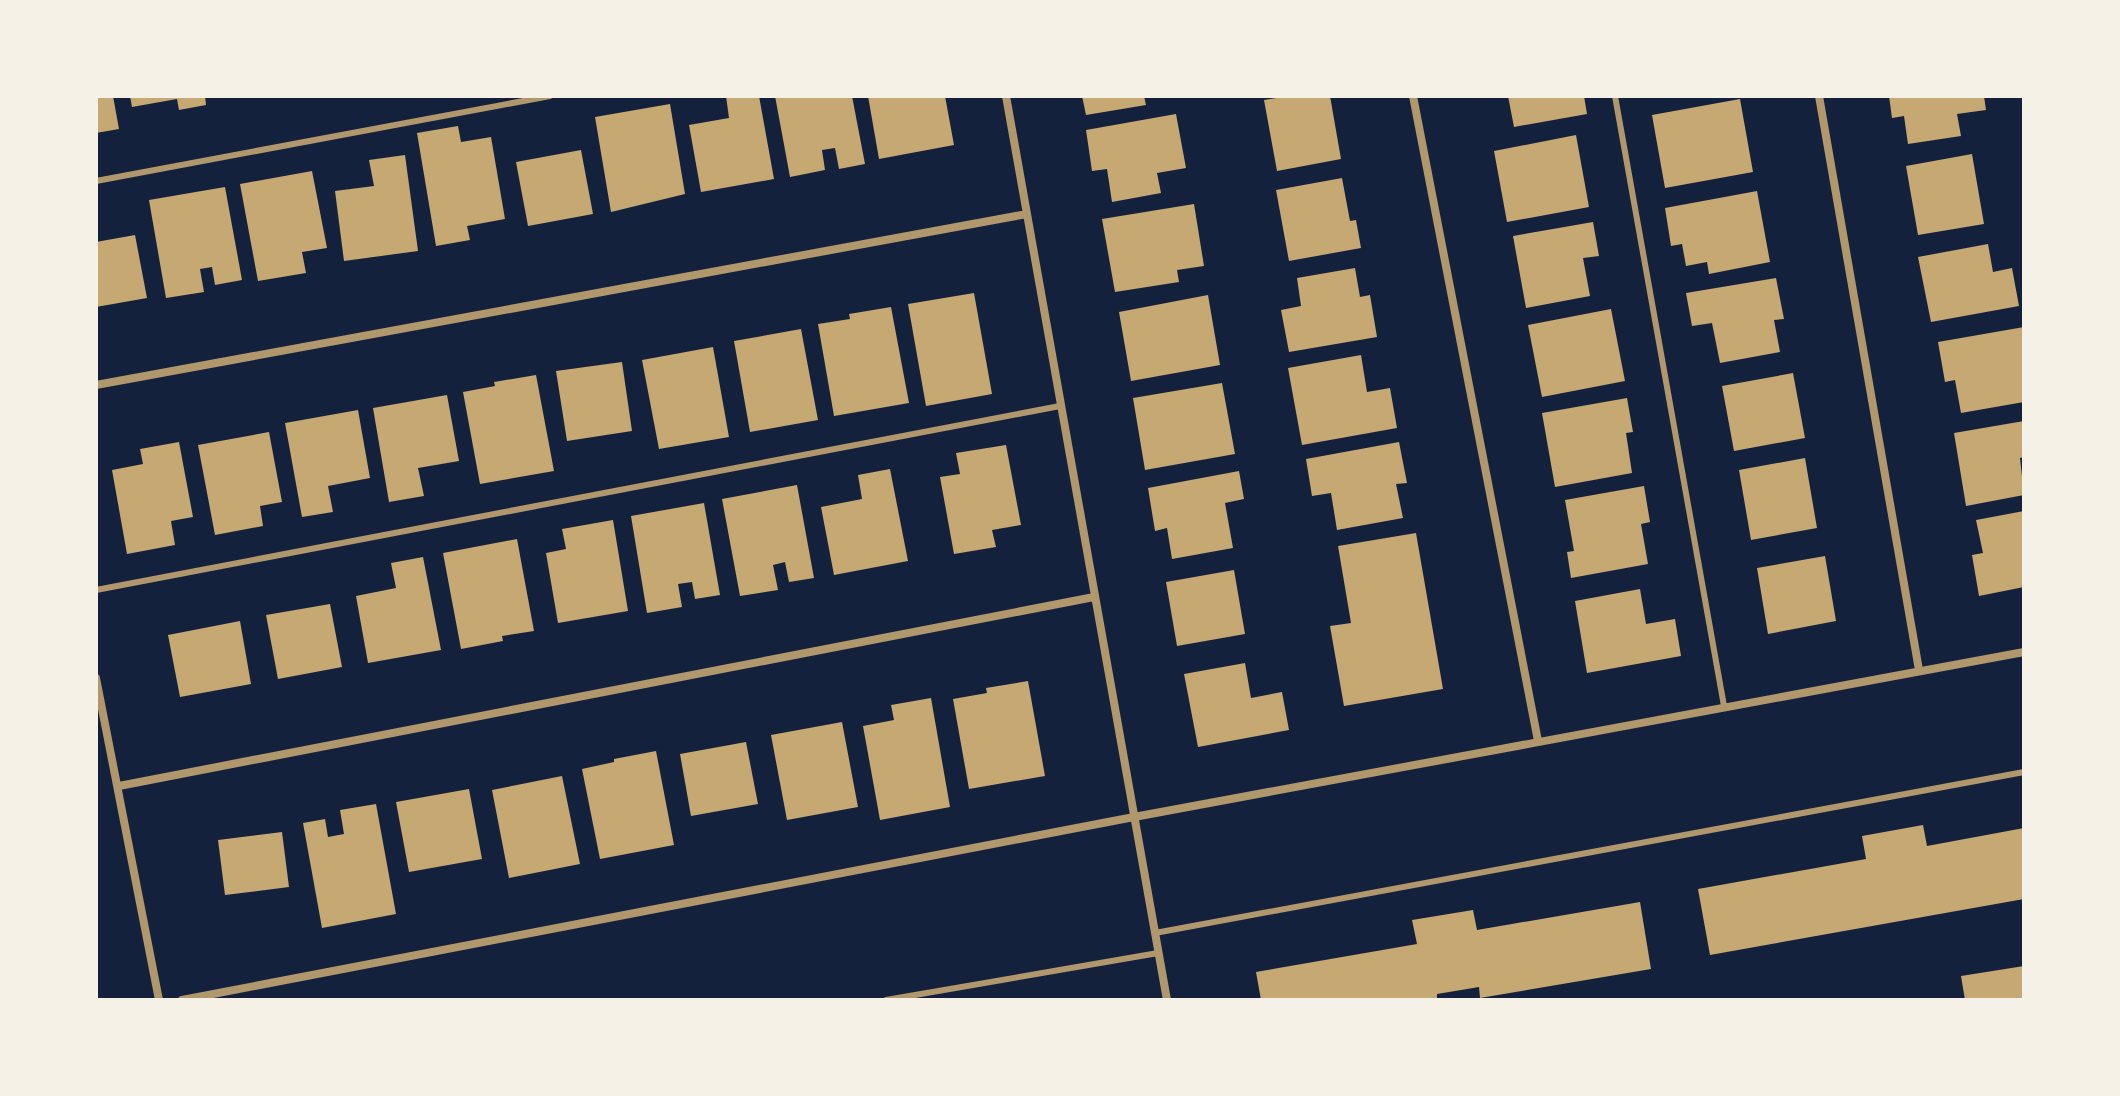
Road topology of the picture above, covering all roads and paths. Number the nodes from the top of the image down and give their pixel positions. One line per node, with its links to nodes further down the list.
1 (550, 96): 6 (lane)
2 (1006, 96): 7 (street)
3 (1413, 96): 16 (street)
4 (1615, 96): 15 (lane)
5 (1819, 96): 13 (street)
6 (96, 181)
7 (1027, 214): 8 (street); 9 (street)
8 (96, 385)
9 (1060, 406): 10 (lane); 11 (street)
10 (96, 590)
11 (1094, 597): 18 (street); 19 (street)
12 (2024, 652): 13 (street)
13 (1919, 670): 15 (street)
14 (96, 678): 18 (street)
15 (1724, 706): 16 (street)
16 (1538, 741): 19 (street)
17 (2024, 772): 20 (lane)
18 (119, 786): 22 (street)
19 (1134, 817): 20 (street); 23 (street)
20 (1155, 933): 21 (street)
21 (1158, 953): 24 (lane); 25 (street)
22 (159, 1000)
23 (182, 1000)
24 (886, 1000)
25 (1167, 1000)

